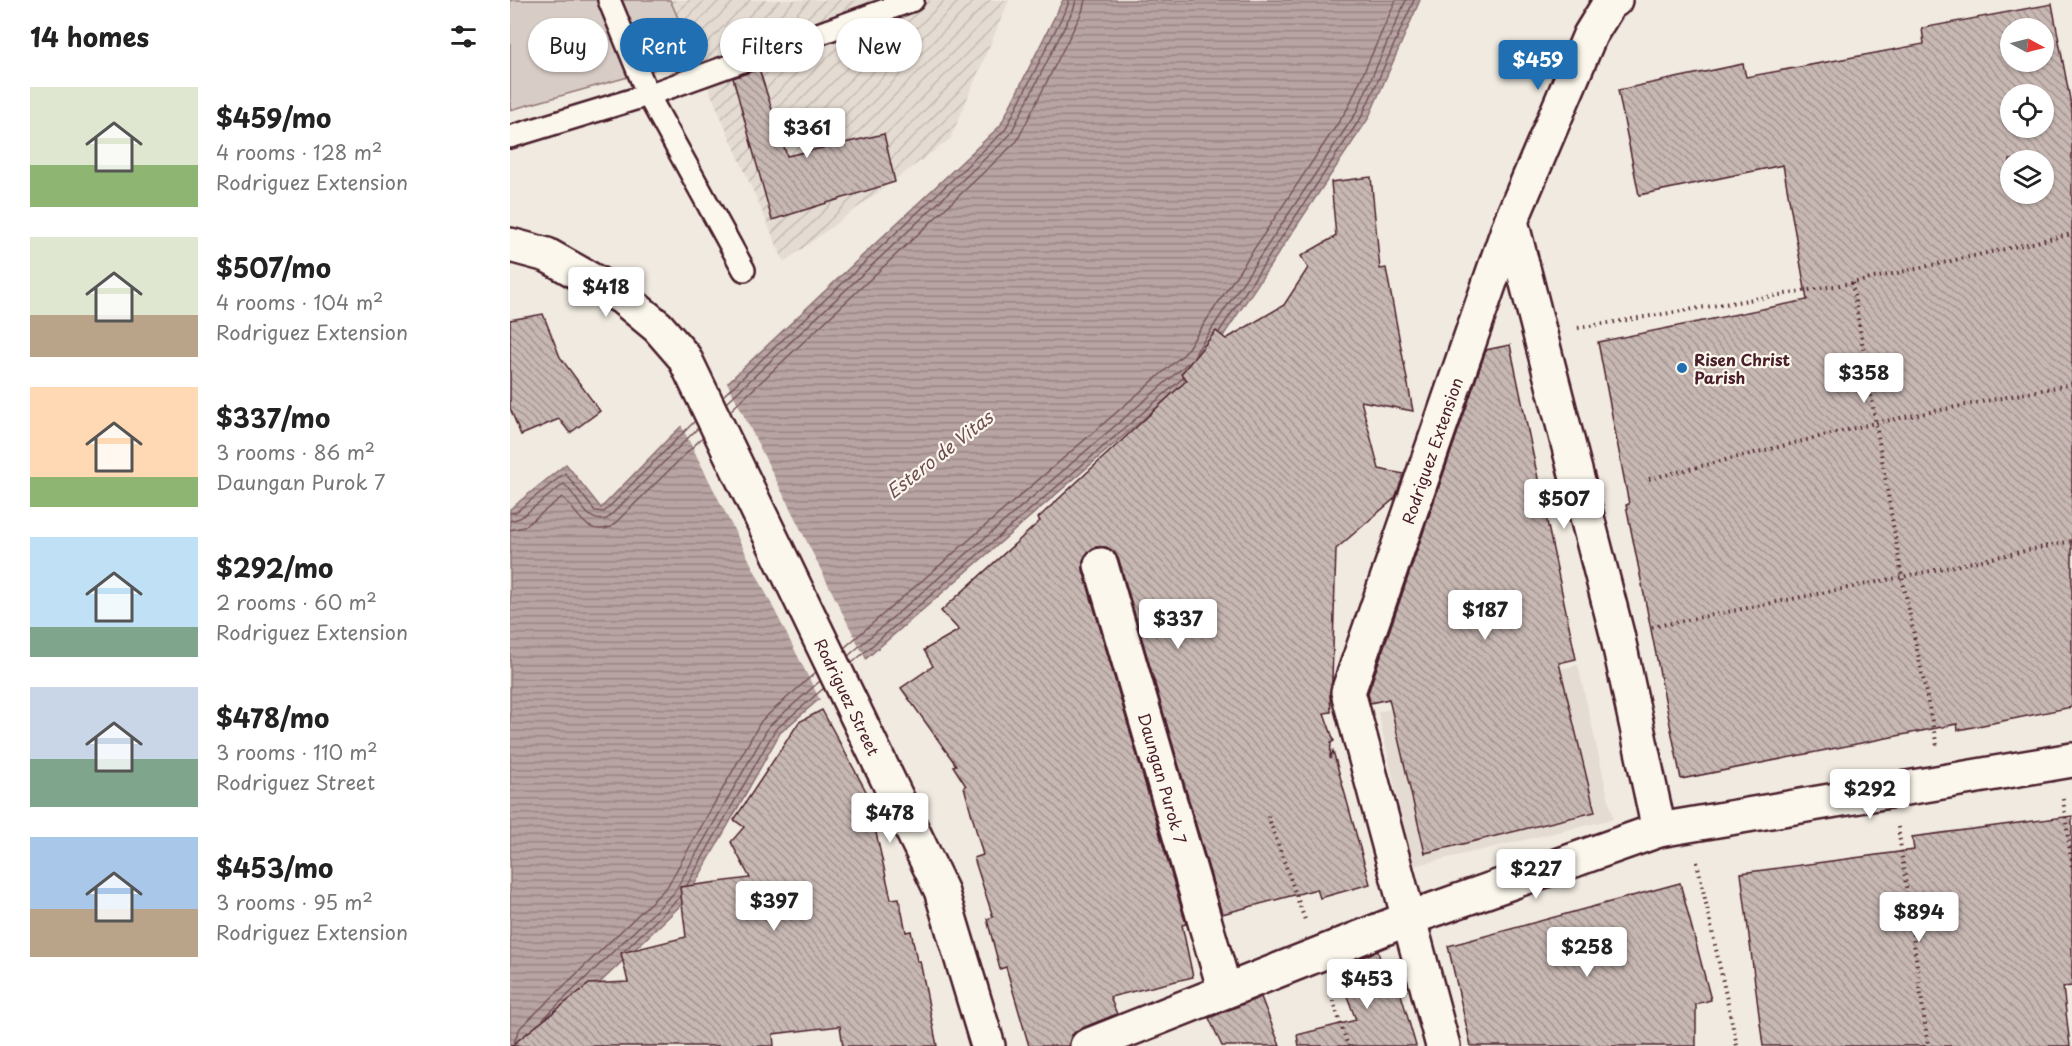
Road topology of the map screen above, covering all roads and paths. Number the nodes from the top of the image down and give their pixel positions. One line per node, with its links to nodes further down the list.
1 (609, 0): 4 (lane)
2 (913, 0): 4 (lane)
3 (1615, 0): 6 (street, Rodriguez Extension)
4 (648, 94): 5 (lane); 9 (lane)
5 (510, 137)
6 (1510, 221): 11 (street); 24 (street, Rodriguez Extension)
7 (2072, 234): 10 (path)
8 (510, 245): 26 (street, Rodriguez Street)
9 (744, 270)
10 (1852, 283): 11 (path); 13 (path)
11 (1540, 334): 18 (street)
12 (2072, 384): 13 (path)
13 (1875, 423): 14 (path); 17 (path)
14 (1649, 479)
15 (2072, 541): 17 (path)
16 (1101, 566): 25 (street, Daungan Purok 7)
17 (1902, 577): 18 (path); 20 (path)
18 (1617, 634): 22 (street)
19 (2065, 762): 20 (street); 23 (path)
20 (1945, 782): 21 (street)
21 (1893, 790): 22 (street); 30 (path)
22 (1674, 827): 24 (street); 29 (path)
23 (2072, 867)
24 (1403, 920): 25 (street); 28 (street, Rodriguez Extension)
25 (1225, 991): 27 (street)
26 (988, 1046)
27 (1087, 1046)
28 (1443, 1046)
29 (1737, 1046)
30 (1928, 1046)

